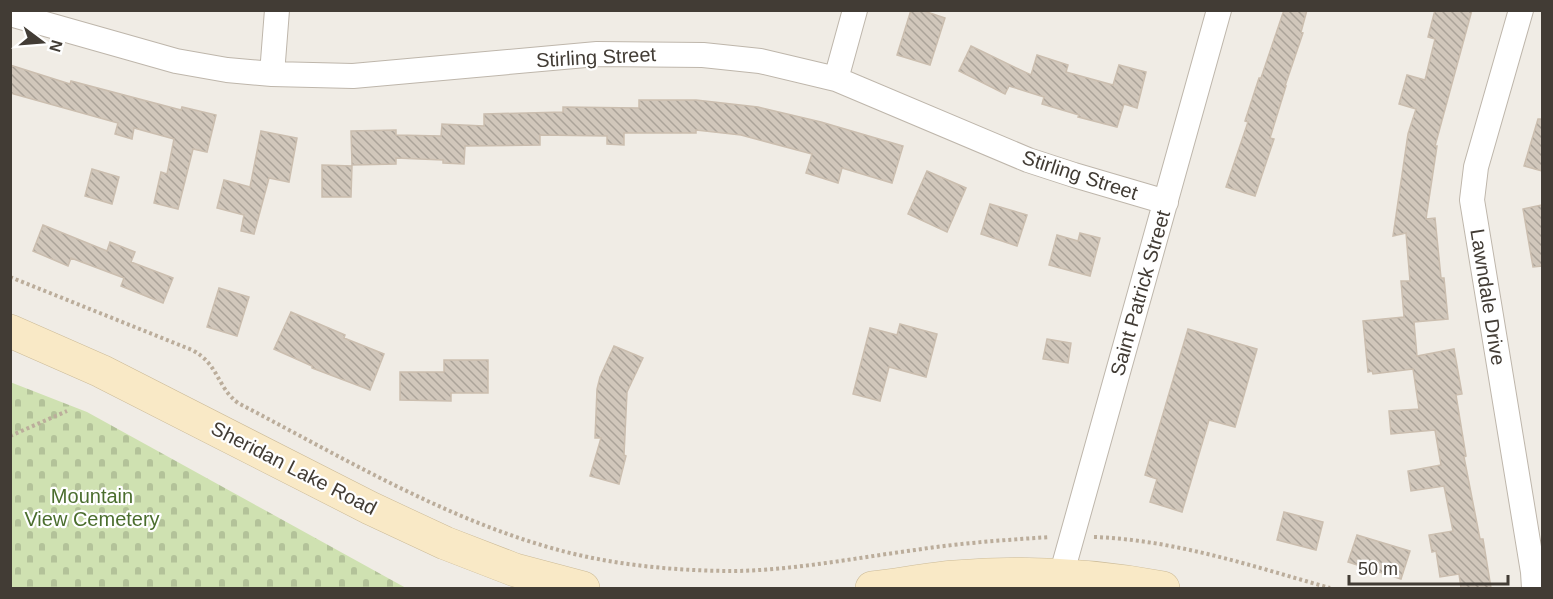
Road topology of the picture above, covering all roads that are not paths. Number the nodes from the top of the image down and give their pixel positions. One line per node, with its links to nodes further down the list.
1 (277, 10): 6 (street)
2 (855, 10): 7 (street)
3 (1219, 10): 8 (street, Saint Patrick Street)
4 (1521, 10): 14 (street, Lawndale Drive)
5 (10, 15): 6 (street, Stirling Street)
6 (272, 74): 7 (street, Stirling Street)
7 (836, 79): 8 (street, Stirling Street)
8 (1166, 202): 10 (street, Saint Patrick Street)
9 (10, 331): 11 (main road, Sheridan Lake Road)
10 (1061, 576): 12 (main road); 13 (main road)
11 (583, 588)
12 (872, 588)
13 (1163, 588)
14 (1534, 588)

